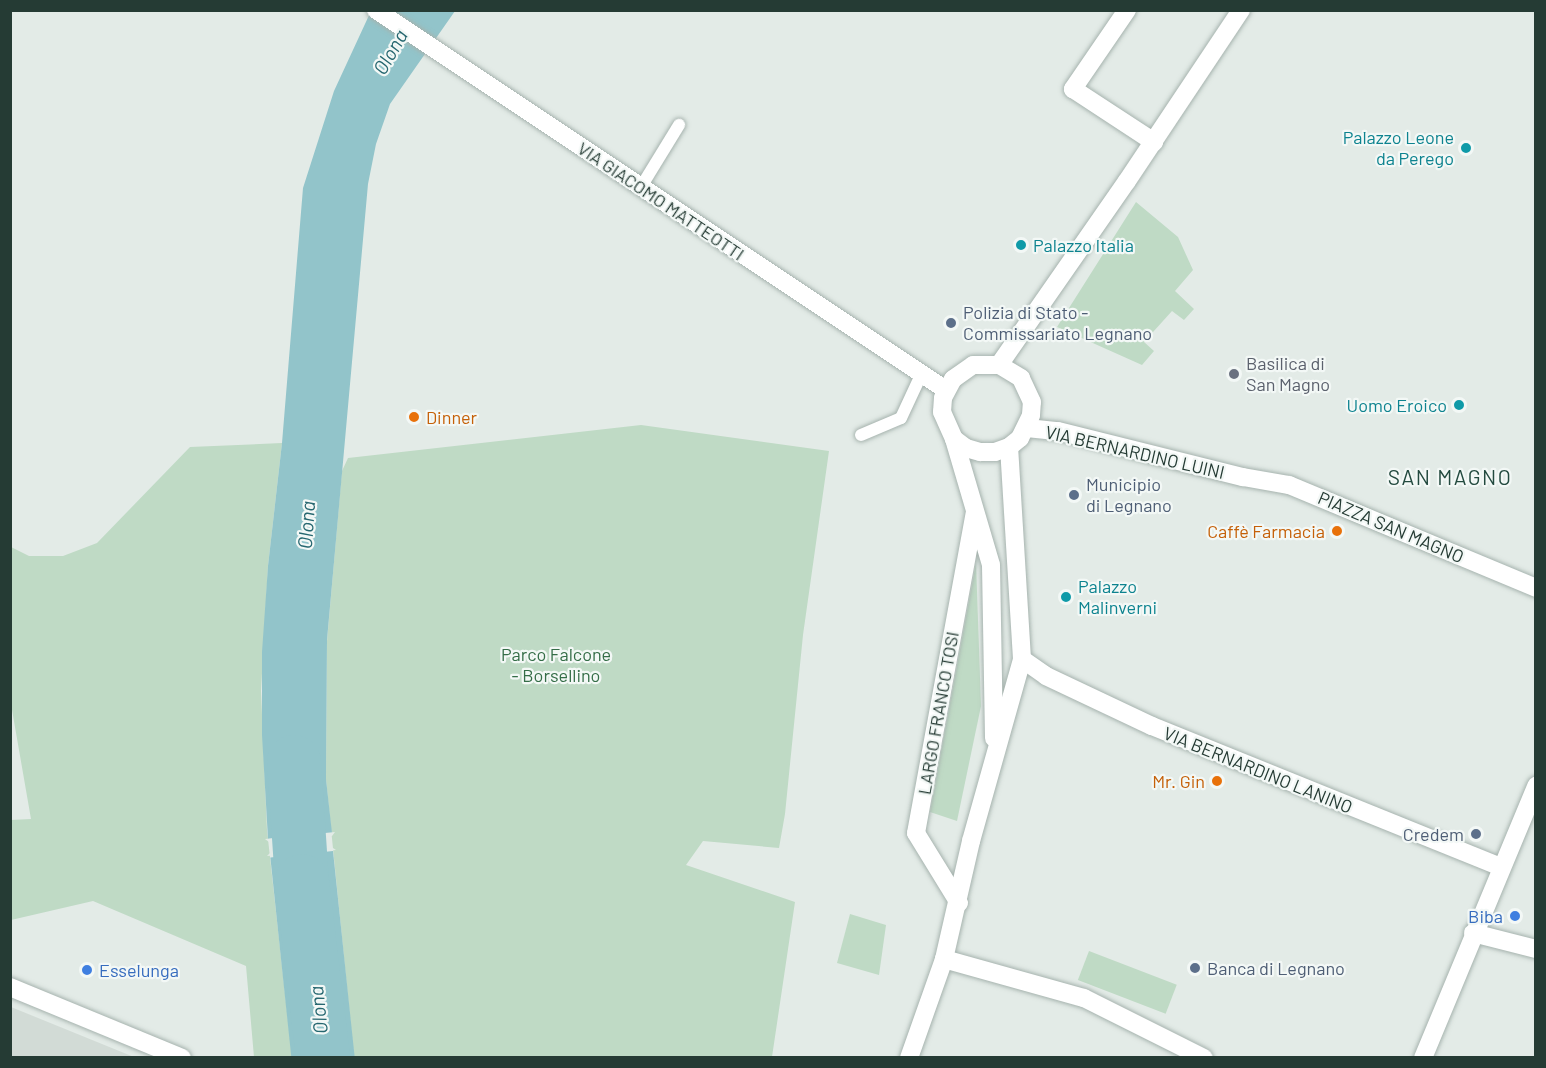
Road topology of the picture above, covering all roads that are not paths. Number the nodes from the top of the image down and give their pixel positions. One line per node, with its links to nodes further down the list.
1 (376, 10): 6 (street, VIA GIACOMO MATTEOTTI)
2 (1127, 10): 5 (street)
3 (1241, 10): 5 (street)
4 (679, 124): 6 (lane)
5 (1154, 142): 7 (street)
6 (641, 188): 8 (street, VIA GIACOMO MATTEOTTI)
7 (999, 364): 9 (street); 10 (street)
8 (921, 375): 9 (street, VIA GIACOMO MATTEOTTI); 11 (lane)
9 (946, 390): 12 (street, LARGO FRANCO TOSI)
10 (1027, 428): 13 (street); 14 (street, VIA BERNARDINO LUINI)
11 (861, 435)
12 (954, 439): 13 (street); 15 (street, LARGO FRANCO TOSI)
13 (1009, 447): 17 (street, LARGO FRANCO TOSI)
14 (1243, 477): 16 (street, PIAZZA SAN MAGNO)
15 (975, 512): 18 (street, LARGO FRANCO TOSI); 21 (street, LARGO FRANCO TOSI)
16 (1536, 588)
17 (1022, 659): 18 (street, LARGO FRANCO TOSI); 20 (street, VIA BERNARDINO LANINO)
18 (994, 758): 21 (street, LARGO FRANCO TOSI)
19 (1536, 786): 20 (street)
20 (1501, 867): 22 (street)
21 (959, 903): 24 (street, LARGO FRANCO TOSI)
22 (1473, 933): 23 (street); 30 (street)
23 (1536, 949)
24 (945, 959): 26 (street, LARGO FRANCO TOSI); 29 (street)
25 (10, 987): 27 (street)
26 (912, 1049): 28 (street, LARGO FRANCO TOSI)
27 (182, 1058)
28 (903, 1058)
29 (1204, 1058)
30 (1423, 1058)

